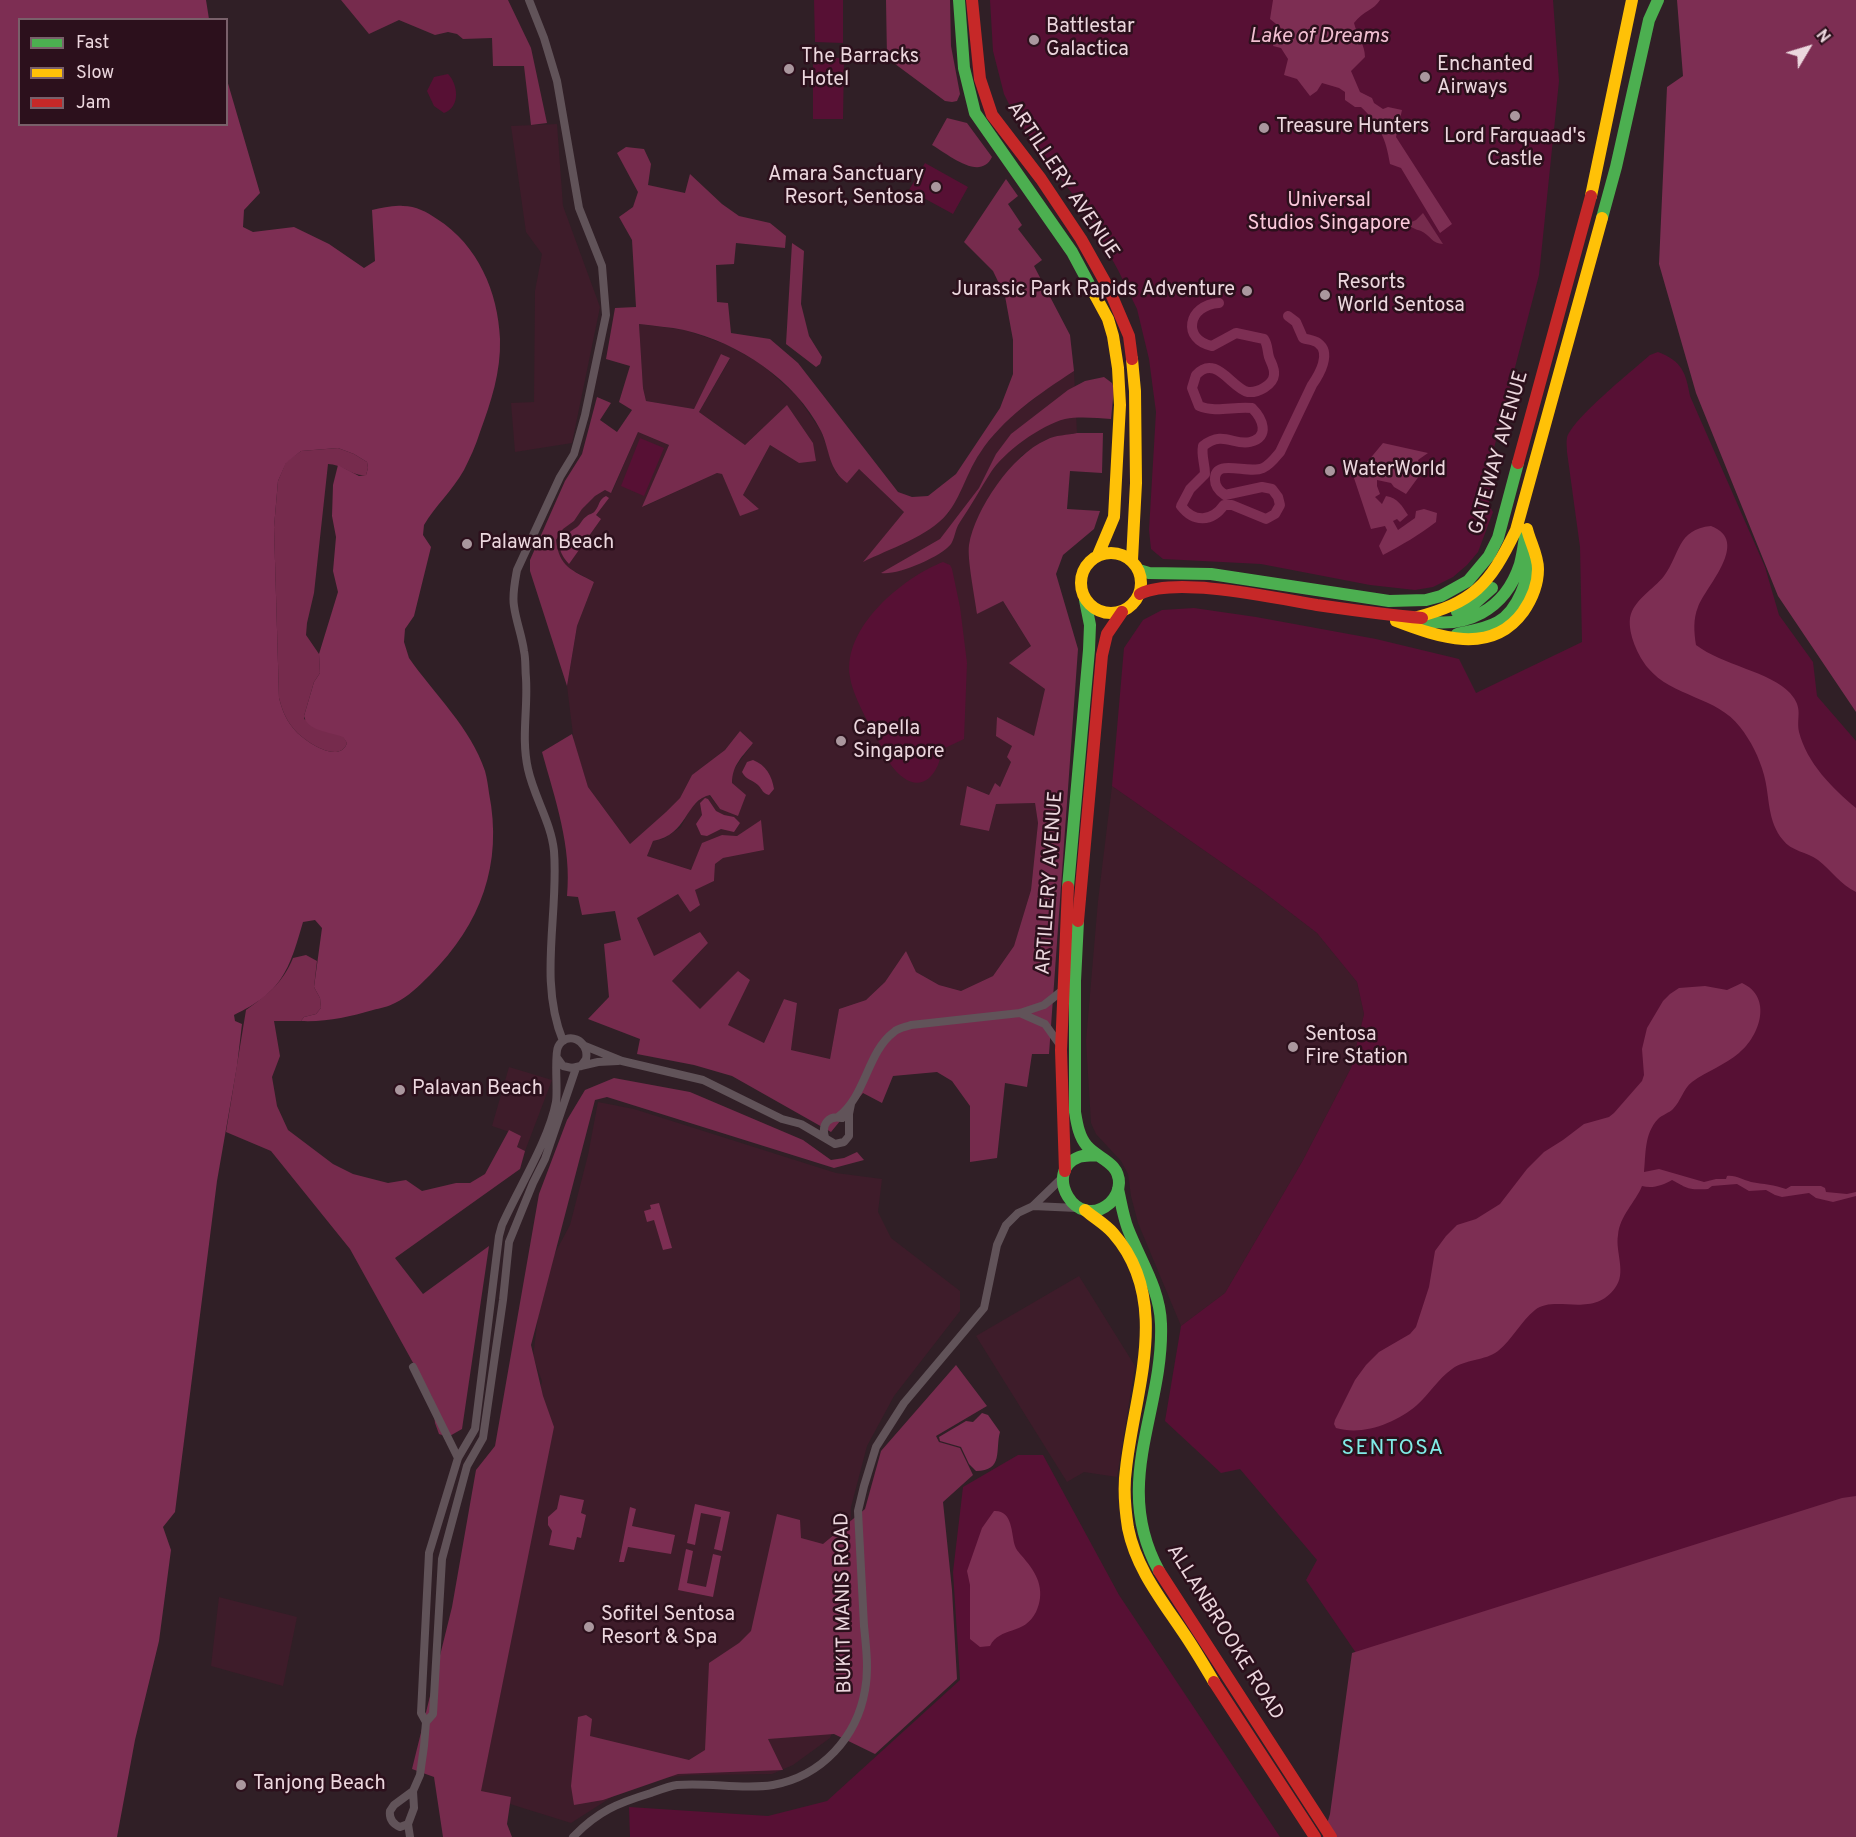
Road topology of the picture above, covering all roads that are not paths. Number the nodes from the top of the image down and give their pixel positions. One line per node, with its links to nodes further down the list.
1 (529, 0): 18 (street)
2 (959, 0): 8 (street, ARTILLERY AVENUE)
3 (972, 0): 9 (street, ARTILLERY AVENUE)
4 (1632, 0): 9 (street, GATEWAY AVENUE)
5 (1658, 0): 6 (street, GATEWAY AVENUE)
6 (1521, 530): 7 (street, GATEWAY AVENUE); 14 (street, GATEWAY AVENUE); 14 (street, GATEWAY AVENUE)
7 (1532, 545): 15 (street, GATEWAY AVENUE); 15 (street, GATEWAY AVENUE)
8 (1098, 555): 9 (street, GATEWAY AVENUE); 11 (street)
9 (1135, 565): 10 (street)
10 (1140, 594): 12 (street); 13 (street, GATEWAY AVENUE)
11 (1085, 600): 12 (street); 16 (street, ARTILLERY AVENUE)
12 (1122, 612): 30 (street, ARTILLERY AVENUE)
13 (1376, 614): 14 (street, GATEWAY AVENUE); 15 (street, GATEWAY AVENUE)
14 (1414, 618)
15 (1448, 636)
16 (1063, 990): 17 (street); 20 (street, ARTILLERY AVENUE)
17 (1020, 1013): 20 (street); 24 (street)
18 (563, 1041): 19 (street); 21 (street)
19 (585, 1046): 22 (street); 23 (street)
20 (1062, 1048): 32 (street, ARTILLERY AVENUE)
21 (558, 1059): 23 (street); 33 (street)
22 (622, 1061): 23 (street); 28 (street)
23 (579, 1067): 31 (street)
24 (851, 1104): 25 (street); 27 (street)
25 (838, 1117): 26 (street); 27 (street)
26 (826, 1122): 28 (street); 29 (street)
27 (849, 1123): 29 (street)
28 (801, 1125): 29 (street)
29 (825, 1137)
30 (1097, 1155): 32 (street); 34 (street, ARTILLERY AVENUE)
31 (541, 1166): 33 (street); 40 (street)
32 (1064, 1174): 35 (street); 36 (street, ARTILLERY AVENUE)
33 (525, 1177): 38 (street)
34 (1118, 1189): 36 (street); 47 (street, ALLANBROOKE ROAD)
35 (1033, 1206): 36 (street); 45 (street, BUKIT MANIS ROAD)
36 (1082, 1210): 46 (street, ALLANBROOKE ROAD)
37 (413, 1367): 38 (street)
38 (458, 1458): 39 (street)
39 (428, 1596): 40 (street); 41 (street)
40 (440, 1596): 41 (street)
41 (426, 1722): 42 (street)
42 (413, 1791): 43 (street); 43 (street)
43 (408, 1824): 44 (street)
44 (410, 1837)
45 (573, 1837)
46 (1315, 1837)
47 (1331, 1837)

